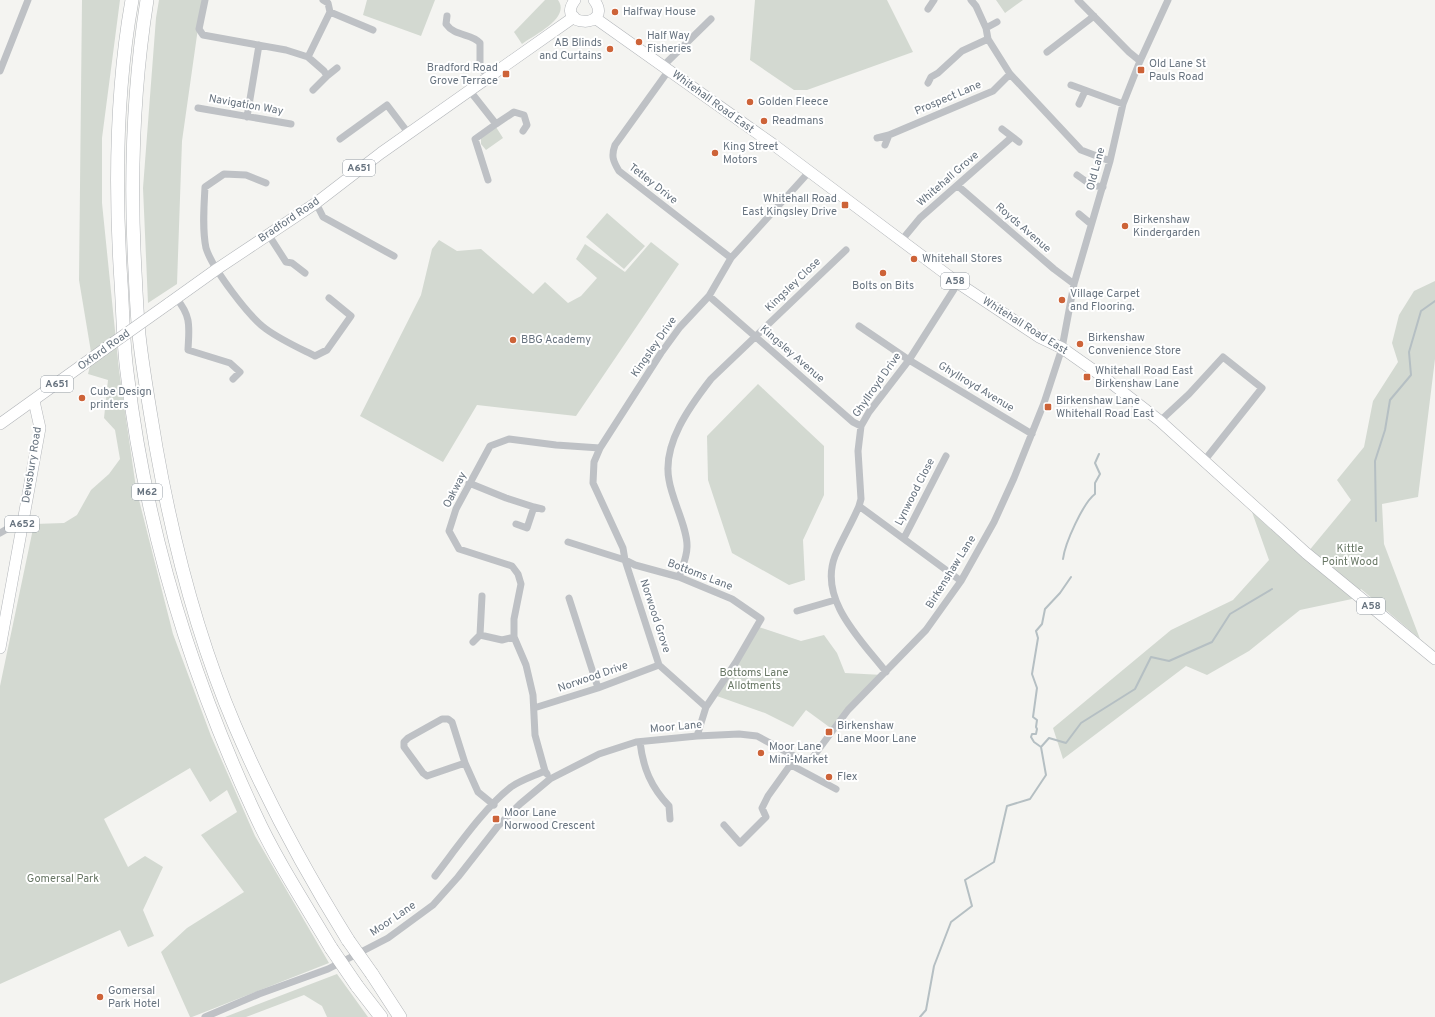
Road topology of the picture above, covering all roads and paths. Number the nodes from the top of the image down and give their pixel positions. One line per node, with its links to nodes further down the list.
1 (28, 0): 31 (street)
2 (132, 0): 129 (highway, M62, bridge)
3 (147, 0): 130 (highway, M62, bridge)
4 (205, 0): 25 (street)
5 (323, 0): 13 (street)
6 (575, 0): 16 (main road)
7 (934, 0): 12 (street)
8 (971, 0): 20 (street)
9 (1078, 0): 15 (street)
10 (1168, 0): 28 (street, Old Lane)
11 (596, 1): 17 (main road)
12 (928, 9)
13 (330, 12): 21 (street); 27 (street)
14 (447, 16): 23 (street)
15 (1094, 16): 26 (street); 28 (street)
16 (574, 17): 17 (main road); 35 (main road, Bradford Road / A651)
17 (594, 18): 30 (main road, Whitehall Road East / A58)
18 (711, 19): 30 (street, Tetley Drive)
19 (997, 22): 20 (street)
20 (986, 28): 24 (street)
21 (373, 30)
22 (479, 31): 23 (street)
23 (477, 39): 35 (street)
24 (988, 39): 32 (street); 33 (street)
25 (259, 45): 27 (street); 43 (street)
26 (1047, 52)
27 (308, 57): 34 (street)
28 (1140, 60): 41 (street, Old Lane)
29 (337, 68): 34 (street)
30 (666, 68): 56 (main road, Whitehall Road East / A58); 69 (street, Tetley Drive)
31 (0, 71)
32 (923, 74)
33 (1010, 74): 49 (street, Prospect Lane); 55 (street)
34 (327, 76): 37 (street)
35 (488, 77): 38 (main road, Bradford Road / A651)
36 (1070, 85): 39 (street)
37 (313, 90)
38 (470, 91): 45 (street); 48 (main road, Bradford Road / A651)
39 (1084, 91): 40 (street); 41 (street)
40 (1079, 104)
41 (1123, 104): 55 (street, Old Lane)
42 (198, 108): 43 (street, Navigation Way)
43 (247, 117): 44 (street, Navigation Way)
44 (291, 124)
45 (496, 124): 47 (street); 58 (street)
46 (1002, 129): 50 (street)
47 (523, 131)
48 (409, 134): 52 (street); 62 (main road, Bradford Road / A651)
49 (889, 135): 51 (street, Prospect Lane); 54 (street)
50 (1012, 137): 53 (street); 60 (street, Whitehall Grove)
51 (877, 138)
52 (340, 139)
53 (1019, 142)
54 (886, 145)
55 (1110, 161): 61 (street, Old Lane)
56 (809, 172): 66 (main road, Whitehall Road East / A58); 69 (street, Kingsley Drive)
57 (1077, 175): 61 (street)
58 (488, 180)
59 (266, 183): 70 (street)
60 (958, 186): 66 (street, Whitehall Grove); 73 (street, Royds Avenue)
61 (1103, 187): 64 (street, Old Lane)
62 (316, 203): 65 (main road, Bradford Road / A651); 68 (street)
63 (1079, 214): 64 (street)
64 (1091, 224): 73 (street, Old Lane)
65 (268, 234): 70 (main road, Bradford Road / A651); 71 (street)
66 (901, 241): 72 (main road, Whitehall Road East / A58)
67 (846, 250): 78 (street, Kingsley Close)
68 (394, 256)
69 (731, 258): 74 (street, Kingsley Drive)
70 (217, 269): 75 (street); 76 (main road, Bradford Road / A651)
71 (305, 273)
72 (958, 283): 79 (main road, Whitehall Road East / A58); 80 (street, Ghyllroyd Drive)
73 (1074, 284): 79 (street, Old Lane)
74 (709, 296): 78 (street, Kingsley Avenue); 87 (street, Kingsley Drive)
75 (329, 298)
76 (172, 302): 81 (street); 82 (main road, Oxford Road / A651, bridge)
77 (859, 326): 80 (street, Ghyllroyd Avenue)
78 (755, 336): 85 (street, Kingsley Avenue); 100 (street, Kingsley Close)
79 (1062, 348): 83 (main road, Whitehall Road East / A58); 86 (street, Birkenshaw Lane)
80 (909, 360): 85 (street, Ghyllroyd Drive); 86 (street, Ghyllroyd Avenue)
81 (233, 379)
82 (34, 401): 84 (main road, Oxford Road / A651); 94 (main road, Dewsbury Road / A652)
83 (1160, 420): 89 (main road, Whitehall Road East / A58); 89 (street)
84 (0, 424)
85 (861, 426): 91 (street, Ghyllroyd Drive)
86 (1032, 434): 101 (street, Birkenshaw Lane)
87 (600, 448): 90 (street, Oakway); 99 (street, Kingsley Drive)
88 (946, 456): 97 (street, Lynwood Close)
89 (1204, 461): 110 (main road, Whitehall Road East / A58)
90 (469, 484): 92 (street); 107 (street, Oakway)
91 (859, 506): 97 (street); 104 (street)
92 (534, 507): 93 (street); 95 (street)
93 (542, 509)
94 (23, 520): 96 (street); 109 (main road, Dewsbury Road / A652)
95 (516, 524)
96 (0, 533)
97 (904, 538): 101 (street)
98 (568, 542): 99 (street, Bottoms Lane)
99 (625, 560): 100 (street, Bottoms Lane); 111 (street, Norwood Grove)
100 (679, 576): 114 (street, Bottoms Lane)
101 (961, 581): 112 (street, Birkenshaw Lane)
102 (482, 596): 106 (street)
103 (569, 598): 113 (street)
104 (835, 600): 105 (street); 112 (street)
105 (798, 611)
106 (480, 635): 107 (street); 108 (street)
107 (514, 637): 115 (street)
108 (473, 642)
109 (0, 648)
110 (1435, 659)
111 (659, 665): 113 (street, Norwood Drive); 114 (street, Norwood Grove)
112 (886, 672): 118 (street, Birkenshaw Lane)
113 (598, 688): 115 (street, Norwood Drive)
114 (706, 707): 116 (street, Bottoms Lane)
115 (534, 708): 121 (street)
116 (697, 736): 117 (street, Moor Lane); 118 (street, Moor Lane)
117 (640, 742): 122 (street, Moor Lane); 125 (street)
118 (796, 757): 120 (street)
119 (465, 763): 119 (street); 124 (street)
120 (791, 765): 123 (street); 126 (street)
121 (545, 771): 122 (street); 124 (street)
122 (550, 779): 128 (street, Moor Lane)
123 (836, 789)
124 (494, 805): 127 (street)
125 (670, 819)
126 (724, 825)
127 (435, 876)
128 (205, 1017)
129 (381, 1017)
130 (400, 1017)

